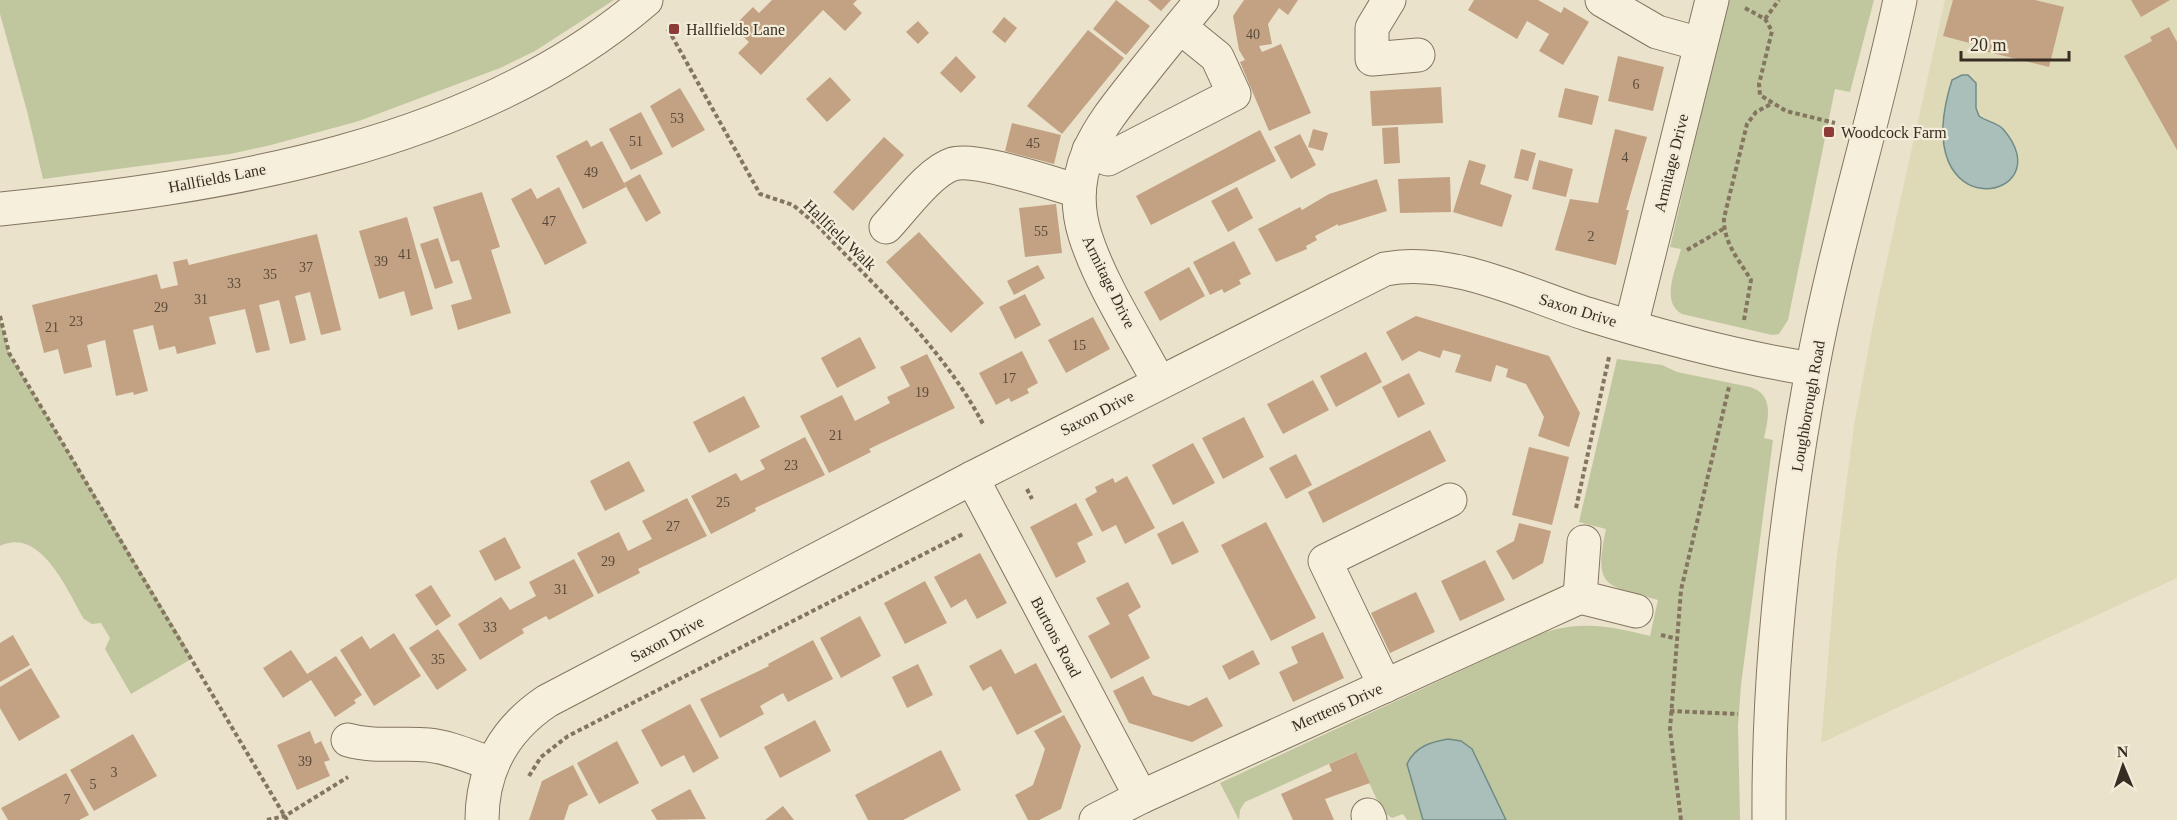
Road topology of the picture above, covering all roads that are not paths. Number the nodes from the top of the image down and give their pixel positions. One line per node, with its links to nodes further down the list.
1 (1202, 0): 7 (street, Armitage Drive)
2 (1389, 0): 9 (street)
3 (1602, 0): 8 (street)
4 (1900, 0): 15 (street, Loughborough Road)
5 (1726, 3): 8 (street, Armitage Drive)
6 (654, 9): 12 (street, Hallfields Lane)
7 (1180, 27): 10 (street, Armitage Drive); 10 (street)
8 (1700, 44): 14 (street, Armitage Drive)
9 (1418, 55)
10 (1089, 150): 11 (street, Armitage Drive)
11 (1079, 191): 13 (street); 16 (street, Armitage Drive)
12 (0, 209)
13 (886, 227)
14 (1631, 326): 15 (street, Saxon Drive); 16 (street, Saxon Drive)
15 (1812, 369): 28 (street, Loughborough Road)
16 (1159, 382): 17 (street, Saxon Drive)
17 (972, 478): 24 (street, Saxon Drive); 25 (street, Burtons Road)
18 (1450, 500): 22 (street)
19 (1584, 542): 20 (street)
20 (1580, 597): 21 (street); 22 (street, Merttens Drive)
21 (1636, 611)
22 (1385, 686): 25 (street, Merttens Drive)
23 (348, 741): 24 (street)
24 (492, 764): 26 (street, Saxon Drive)
25 (1141, 797): 27 (street, Merttens Drive)
26 (482, 820)
27 (1096, 820)
28 (1769, 820)

